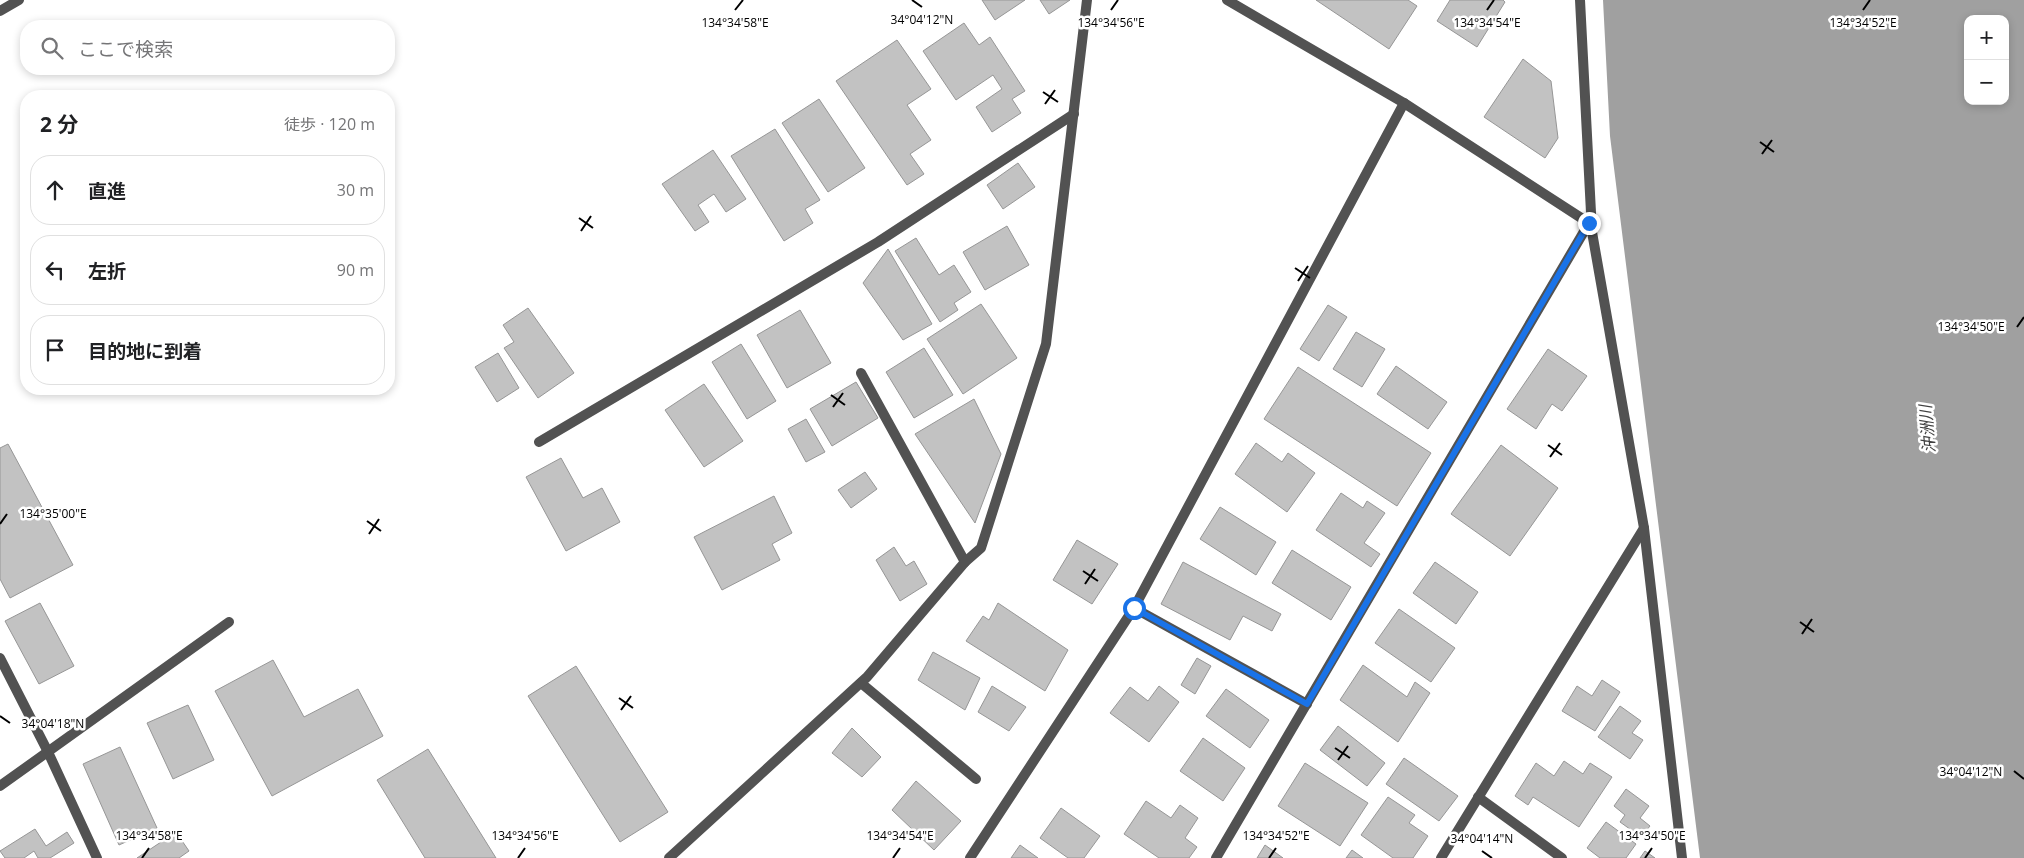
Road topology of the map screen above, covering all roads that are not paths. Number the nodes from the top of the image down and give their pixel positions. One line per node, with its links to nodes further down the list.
1 (19, 0): 5 (street)
2 (1088, 0): 7 (street)
3 (1228, 0): 6 (street)
4 (1580, 0): 8 (street)
5 (0, 11)
6 (1404, 103): 8 (street); 13 (street)
7 (1074, 114): 10 (street); 12 (street)
8 (1591, 227): 11 (street); 17 (street)
9 (861, 373): 12 (street)
10 (539, 442)
11 (1644, 528): 21 (street); 28 (street)
12 (965, 562): 16 (street)
13 (1134, 608): 17 (street); 24 (street)
14 (229, 622): 18 (street)
15 (0, 658): 18 (street)
16 (861, 683): 19 (street); 23 (street)
17 (1307, 704): 25 (street)
18 (48, 752): 20 (street); 22 (street)
19 (976, 779)
20 (0, 786)
21 (1478, 797): 26 (street); 27 (street)
22 (97, 858)
23 (669, 858)
24 (970, 858)
25 (1216, 858)
26 (1441, 858)
27 (1562, 858)
28 (1682, 858)

